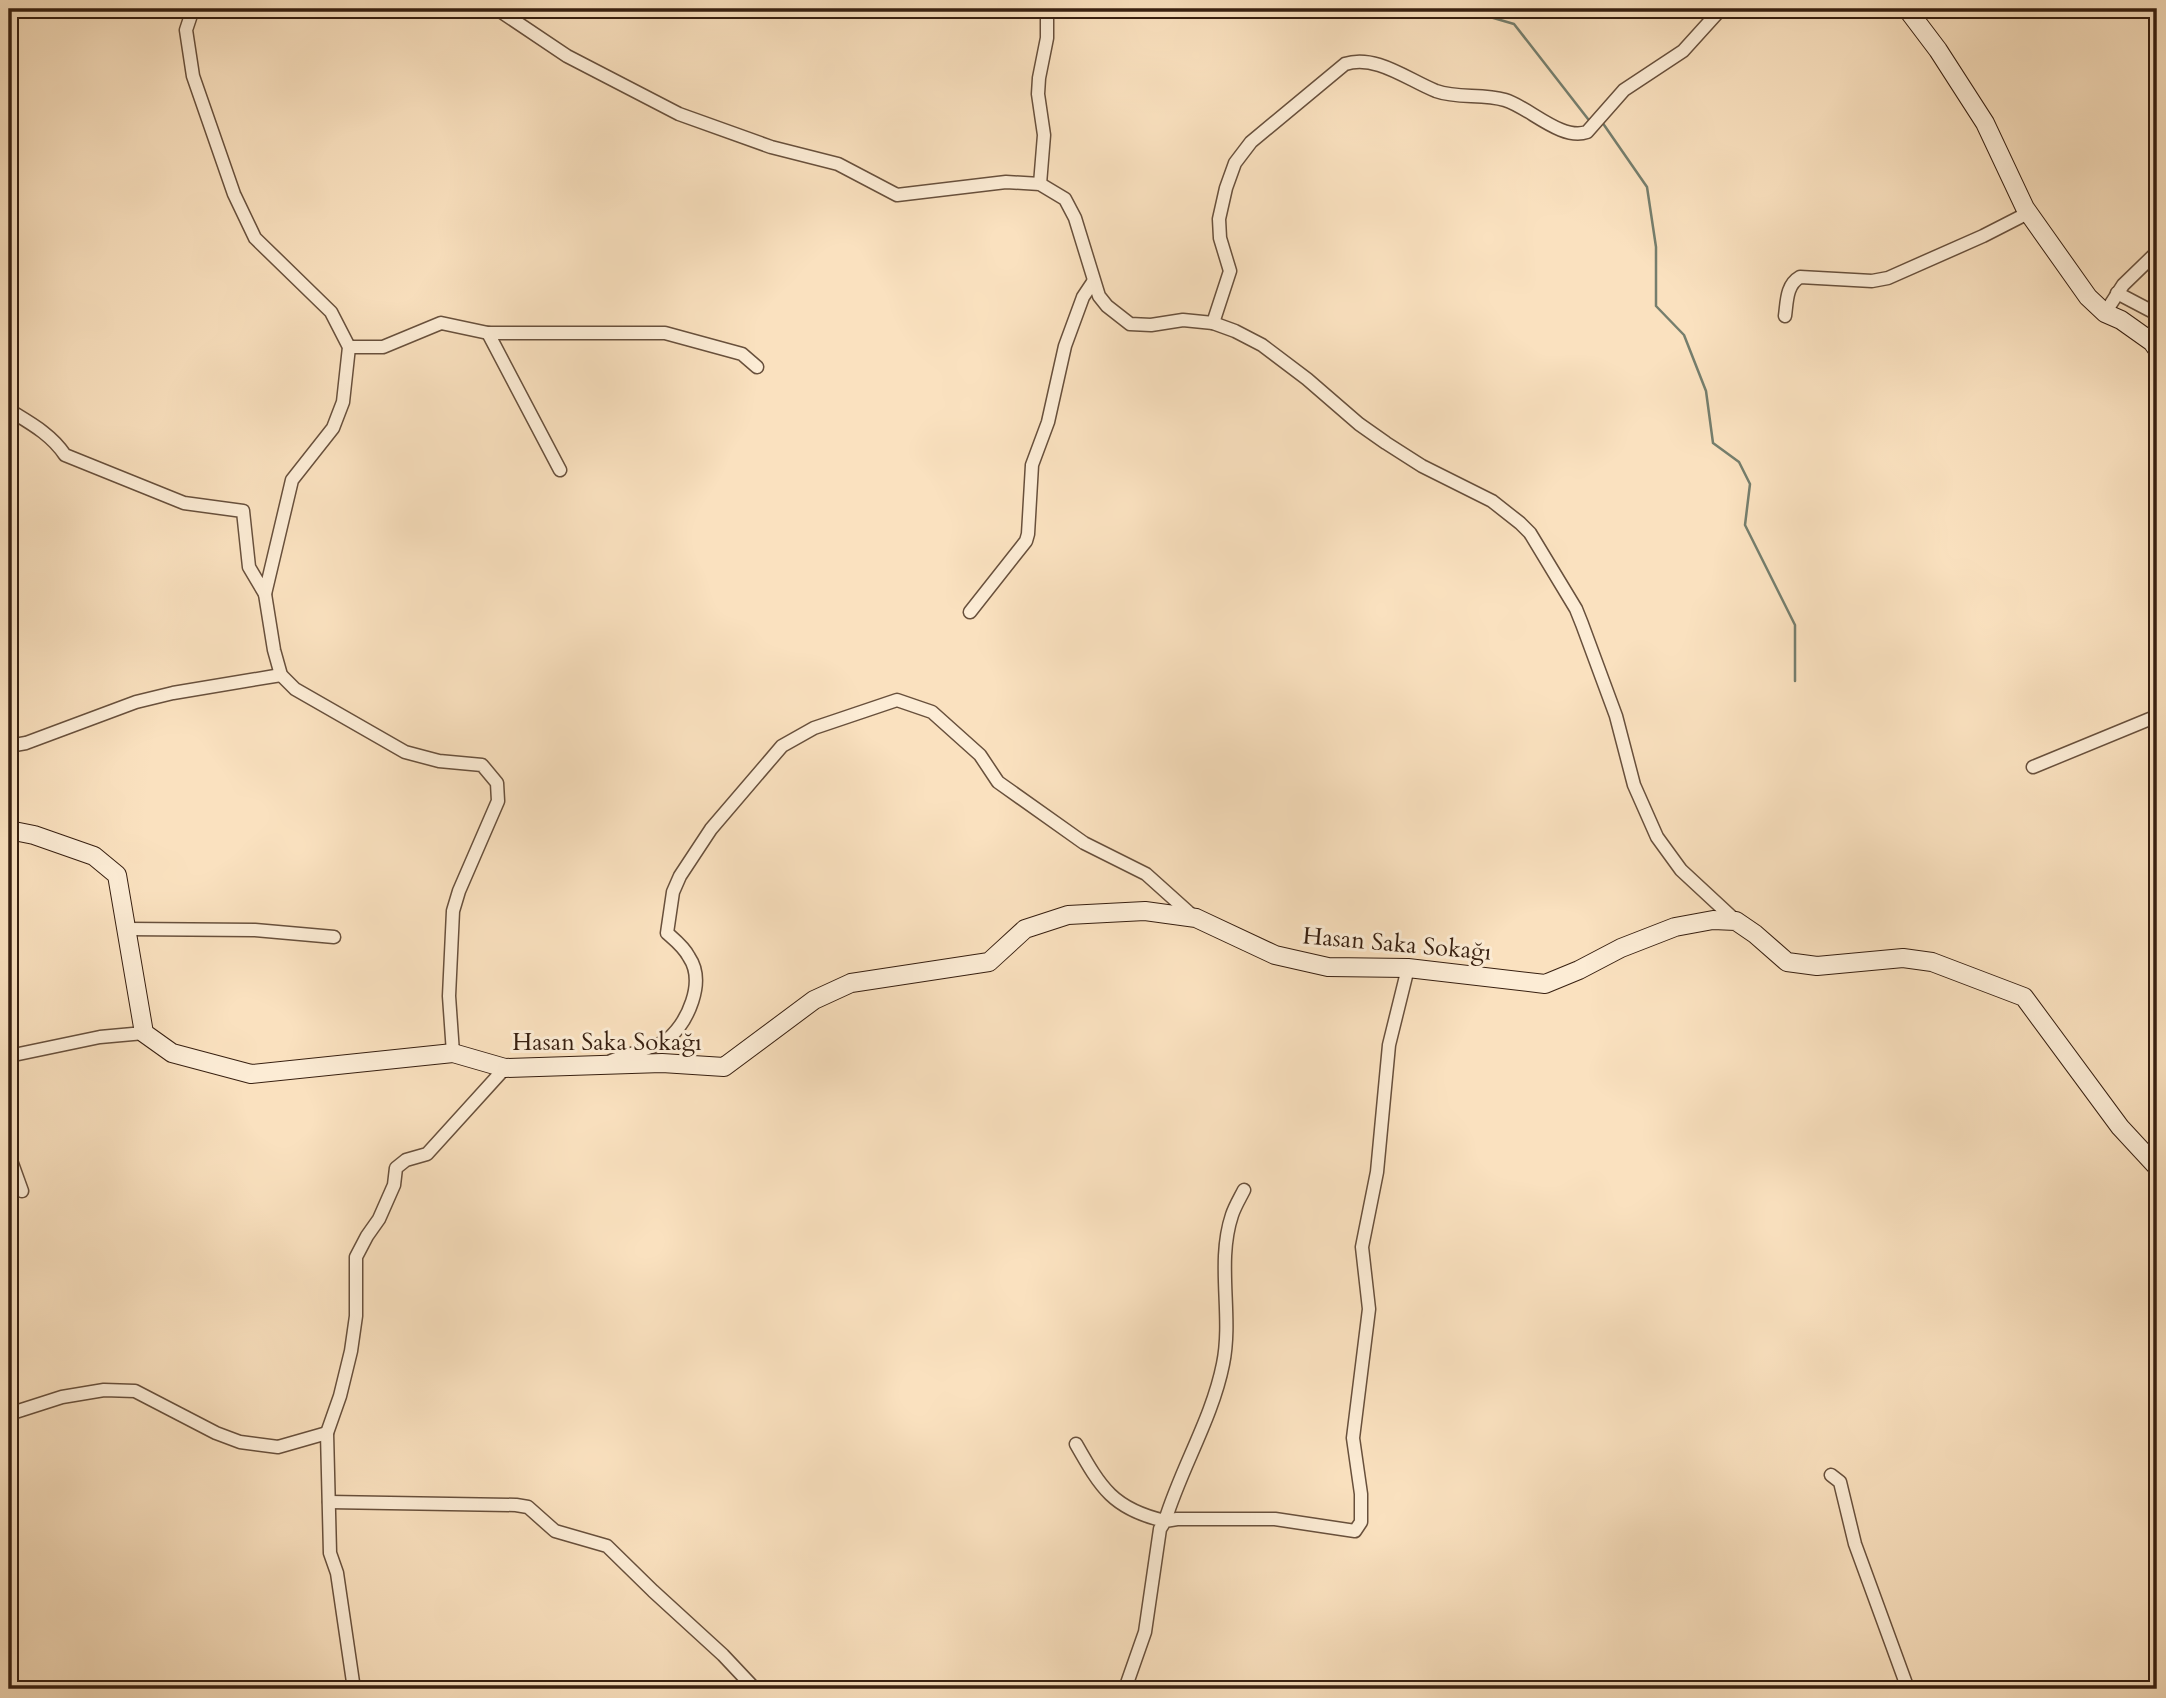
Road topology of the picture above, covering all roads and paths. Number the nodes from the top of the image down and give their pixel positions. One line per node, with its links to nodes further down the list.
1 (193, 9): 16 (street)
2 (497, 9): 6 (street)
3 (1047, 9): 6 (street)
4 (1721, 9): 14 (street)
5 (1907, 9): 7 (street)
6 (1040, 184): 9 (street)
7 (2028, 213): 11 (street); 13 (street)
8 (2157, 252): 10 (street)
9 (1093, 282): 14 (street); 22 (street)
10 (2117, 292): 11 (street); 12 (street)
11 (2105, 313): 17 (street)
12 (2157, 314)
13 (1785, 316)
14 (1213, 323): 29 (street)
15 (488, 333): 16 (street); 18 (street); 20 (street)
16 (349, 347): 21 (street)
17 (2157, 349)
18 (757, 367)
19 (9, 410): 21 (street)
20 (560, 470)
21 (265, 594): 23 (street)
22 (970, 612)
23 (281, 675): 25 (street); 34 (street)
24 (2157, 716): 26 (street)
25 (9, 746)
26 (2033, 767)
27 (9, 830): 30 (street)
28 (1196, 918): 32 (street, Hasan Saka Sokağı); 36 (street, Hasan Saka Sokağı); 36 (street)
29 (1736, 921): 32 (street, Hasan Saka Sokağı); 39 (street)
30 (126, 929): 31 (street); 33 (street)
31 (334, 937)
32 (1408, 968): 47 (street)
33 (144, 1034): 34 (street, Hasan Saka Sokağı); 35 (street)
34 (453, 1053): 37 (street, Hasan Saka Sokağı)
35 (9, 1056)
36 (599, 1065): 37 (street, Hasan Saka Sokağı)
37 (505, 1068): 43 (street)
38 (9, 1155): 41 (street)
39 (2157, 1167)
40 (1244, 1190): 47 (street)
41 (22, 1191)
42 (9, 1414): 43 (street)
43 (327, 1433): 46 (street)
44 (1076, 1444): 47 (street)
45 (1831, 1475): 51 (street)
46 (329, 1502): 48 (street); 49 (street)
47 (1165, 1521): 50 (street)
48 (354, 1689)
49 (755, 1689)
50 (1125, 1689)
51 (1908, 1689)

